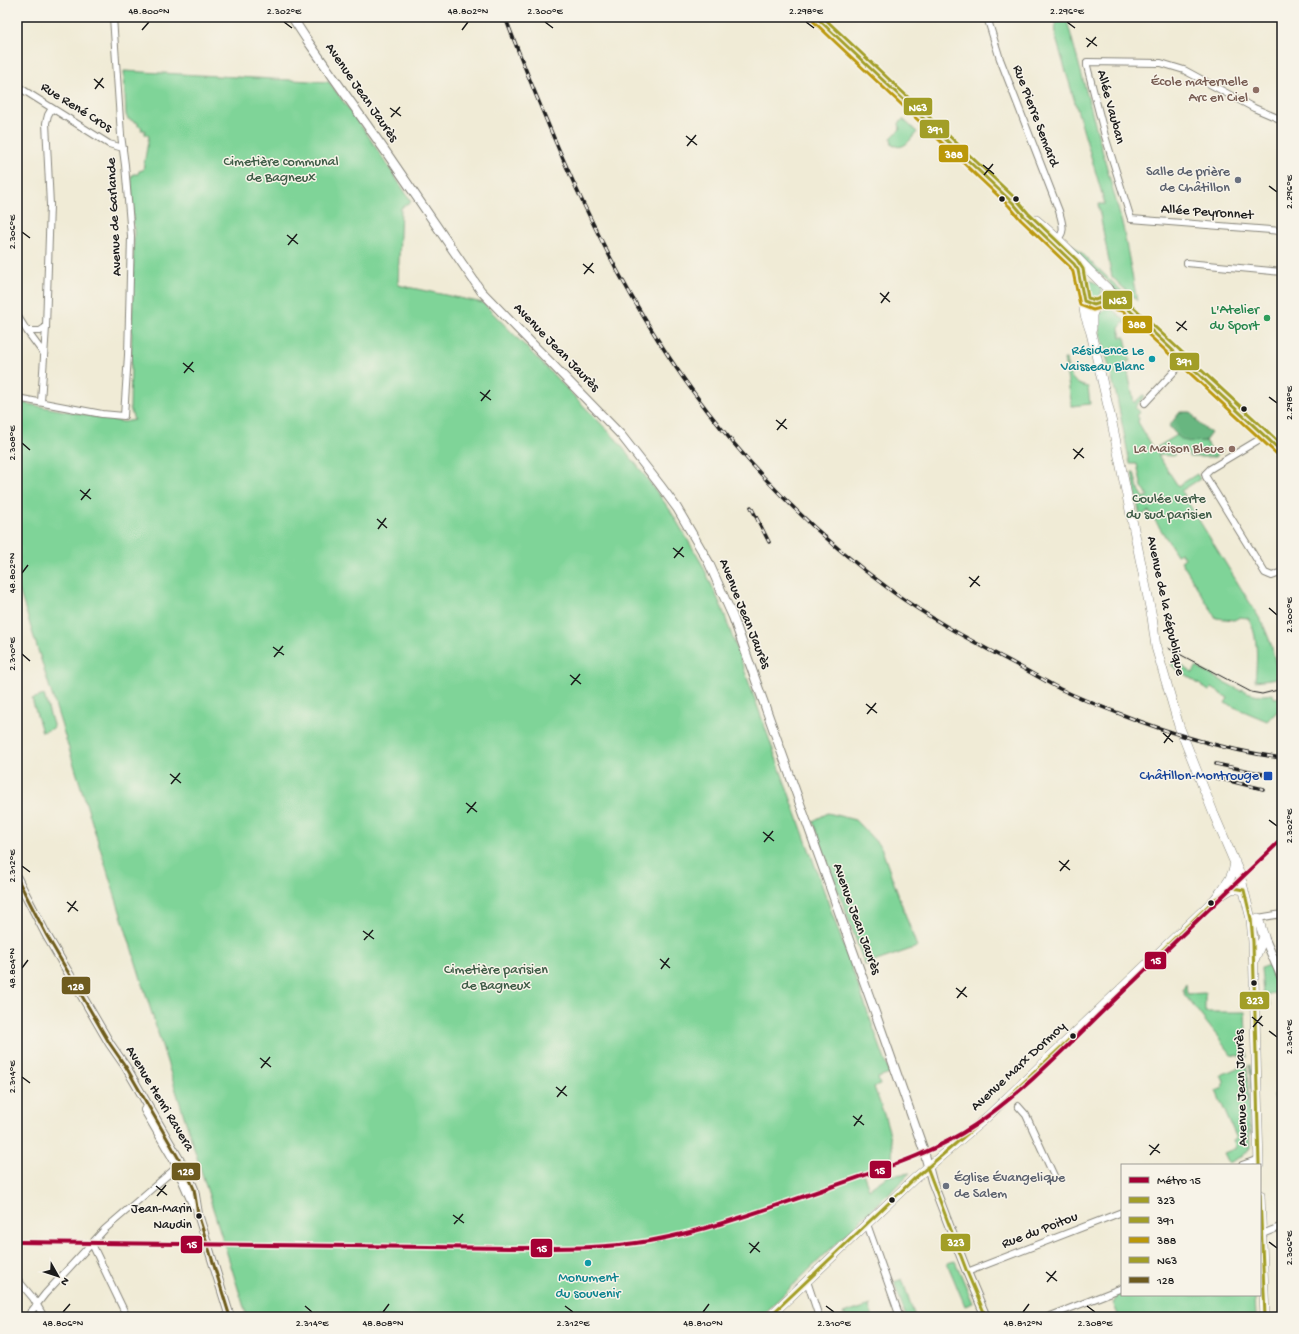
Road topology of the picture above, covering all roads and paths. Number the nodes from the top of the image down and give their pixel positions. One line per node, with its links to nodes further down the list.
1 (113, 17): 8 (street, Avenue de Garlande)
2 (292, 17): 47 (street, Avenue Jean Jaurès)
3 (816, 17): 11 (main road)
4 (988, 17): 11 (street, Rue Pierre Semard)
5 (17, 86): 6 (street, Rue René Cros)
6 (52, 108): 8 (street, Rue René Cros); 21 (street)
7 (1282, 120): 9 (street, Allée Vauban)
8 (123, 148): 27 (street, Avenue de Garlande)
9 (1131, 219): 10 (street, Allée Peyronnet)
10 (1282, 230)
11 (1055, 239): 14 (main road); 15 (main road)
12 (1187, 263): 13 (street)
13 (1282, 272)
14 (1093, 275): 15 (main road); 16 (main road)
15 (1081, 282): 17 (main road)
16 (1107, 288): 18 (main road); 19 (street)
17 (1084, 301): 18 (main road); 23 (main road, Avenue de la République)
18 (1099, 304): 19 (street); 23 (main road, Avenue de la République)
19 (1124, 306): 25 (street)
20 (17, 315): 22 (street)
21 (46, 327): 22 (street); 24 (street)
22 (27, 331): 24 (street)
23 (1091, 333): 32 (main road, Avenue de la République)
24 (44, 354): 27 (street)
25 (1184, 361): 28 (street); 29 (street)
26 (17, 398): 27 (street)
27 (41, 402)
28 (1145, 403)
29 (1265, 436): 30 (street); 31 (street)
30 (1282, 452)
31 (1280, 573)
32 (1235, 861): 33 (main road, Avenue de la République); 36 (main road, Avenue Marx Dormoy)
33 (1240, 875): 35 (main road, Avenue Jean Jaurès)
34 (17, 878): 42 (street, Avenue Henri Ravera)
35 (1244, 890): 36 (main road, Avenue Marx Dormoy); 40 (main road, Avenue Jean Jaurès)
36 (1215, 899): 47 (main road, Avenue Marx Dormoy)
37 (1282, 914): 38 (street)
38 (1258, 918): 39 (main road)
39 (1264, 937): 40 (main road, Avenue Jean Jaurès); 41 (street)
40 (1253, 961): 44 (main road, Avenue Jean Jaurès)
41 (1282, 978)
42 (110, 1044): 46 (street, Avenue Henri Ravera); 50 (street, Avenue Henri Ravera)
43 (1018, 1106): 48 (street)
44 (1259, 1162): 45 (street)
45 (1248, 1164)
46 (177, 1167): 50 (street, Avenue Henri Ravera); 54 (street)
47 (927, 1167): 51 (main road, Avenue Marx Dormoy); 55 (street, Avenue Jean Jaurès)
48 (1054, 1176)
49 (1121, 1212): 55 (street, Rue du Poitou)
50 (198, 1214): 63 (street, Avenue Henri Ravera)
51 (867, 1224): 57 (main road, Avenue Marx Dormoy); 66 (street)
52 (1282, 1226): 53 (street)
53 (1261, 1235): 69 (main road)
54 (92, 1244): 59 (street); 62 (street)
55 (967, 1272): 67 (street, Avenue Jean Jaurès)
56 (17, 1279): 59 (street)
57 (807, 1281): 64 (main road, Avenue Marx Dormoy); 65 (street)
58 (1121, 1288): 68 (street)
59 (37, 1304): 60 (street); 61 (street)
60 (27, 1317)
61 (44, 1317)
62 (127, 1317)
63 (230, 1317)
64 (769, 1317)
65 (819, 1317)
66 (900, 1317)
67 (986, 1317)
68 (1048, 1317)
69 (1265, 1317)

